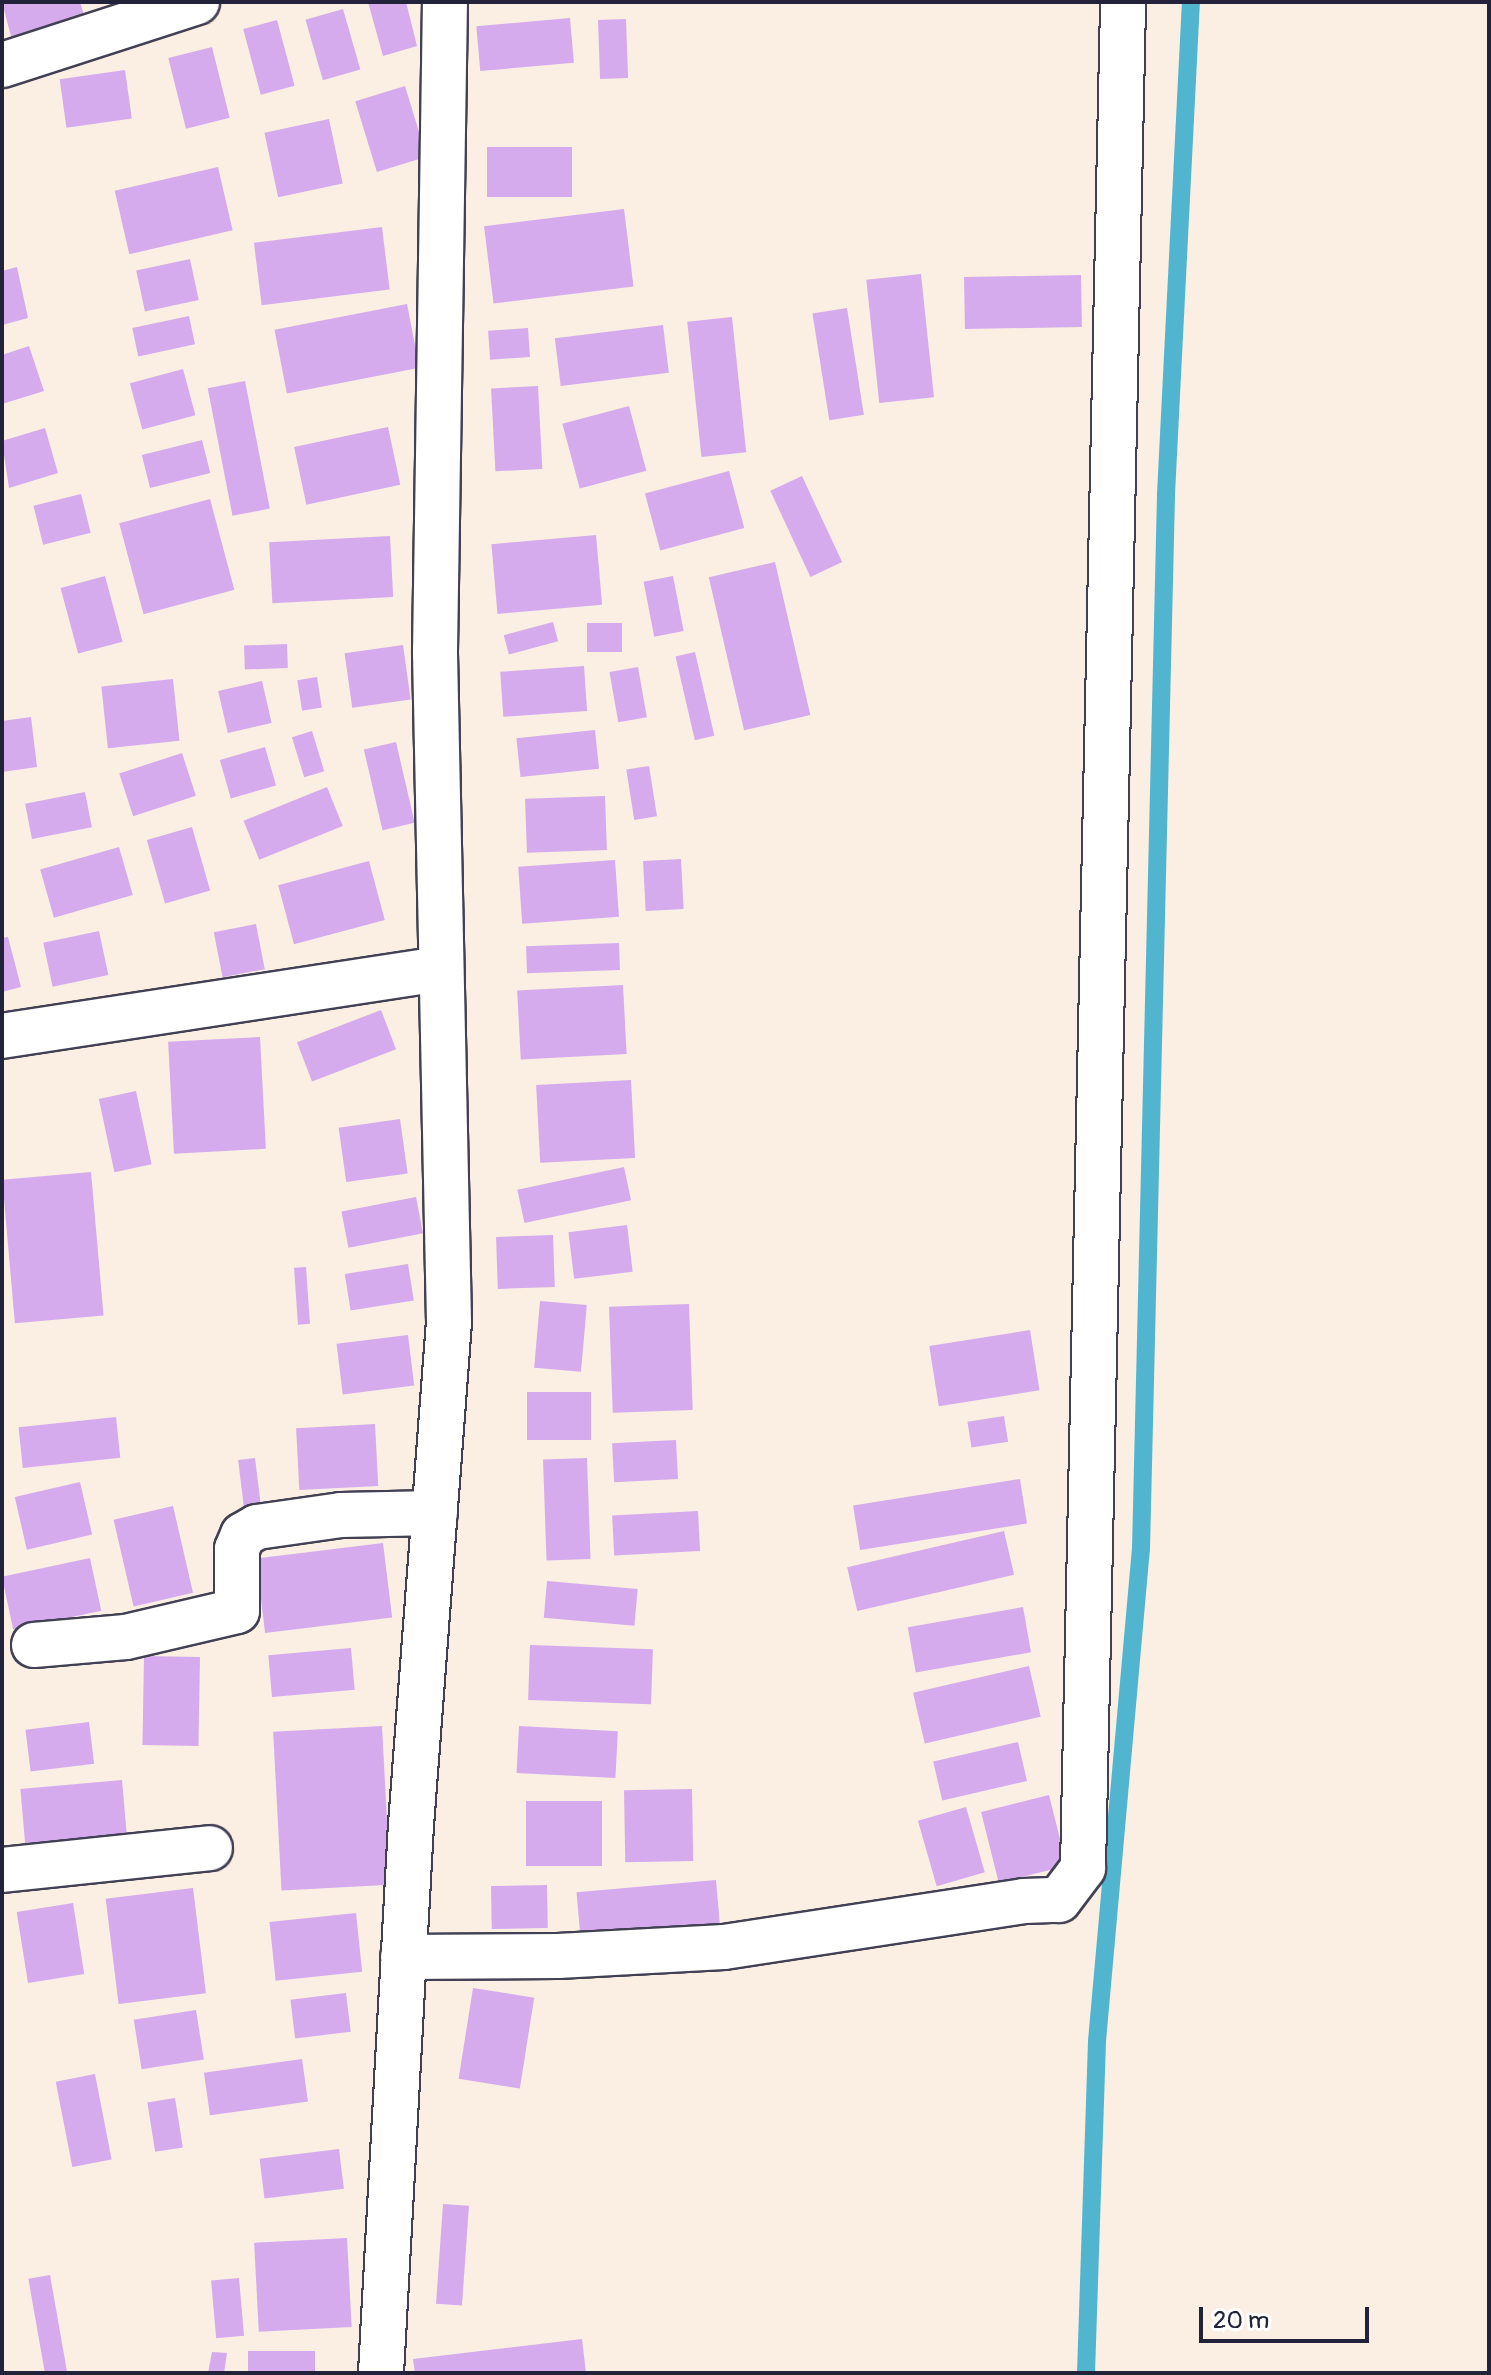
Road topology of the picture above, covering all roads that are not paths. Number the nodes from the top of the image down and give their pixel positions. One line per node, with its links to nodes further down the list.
1 (197, 2): 4 (street)
2 (445, 2): 5 (street)
3 (1123, 2): 11 (street)
4 (2, 65)
5 (441, 969): 6 (street); 7 (street)
6 (2, 1036)
7 (435, 1513): 8 (street); 11 (street)
8 (34, 1645)
9 (210, 1848): 10 (street)
10 (2, 1870)
11 (403, 1957): 12 (street)
12 (381, 2373)

